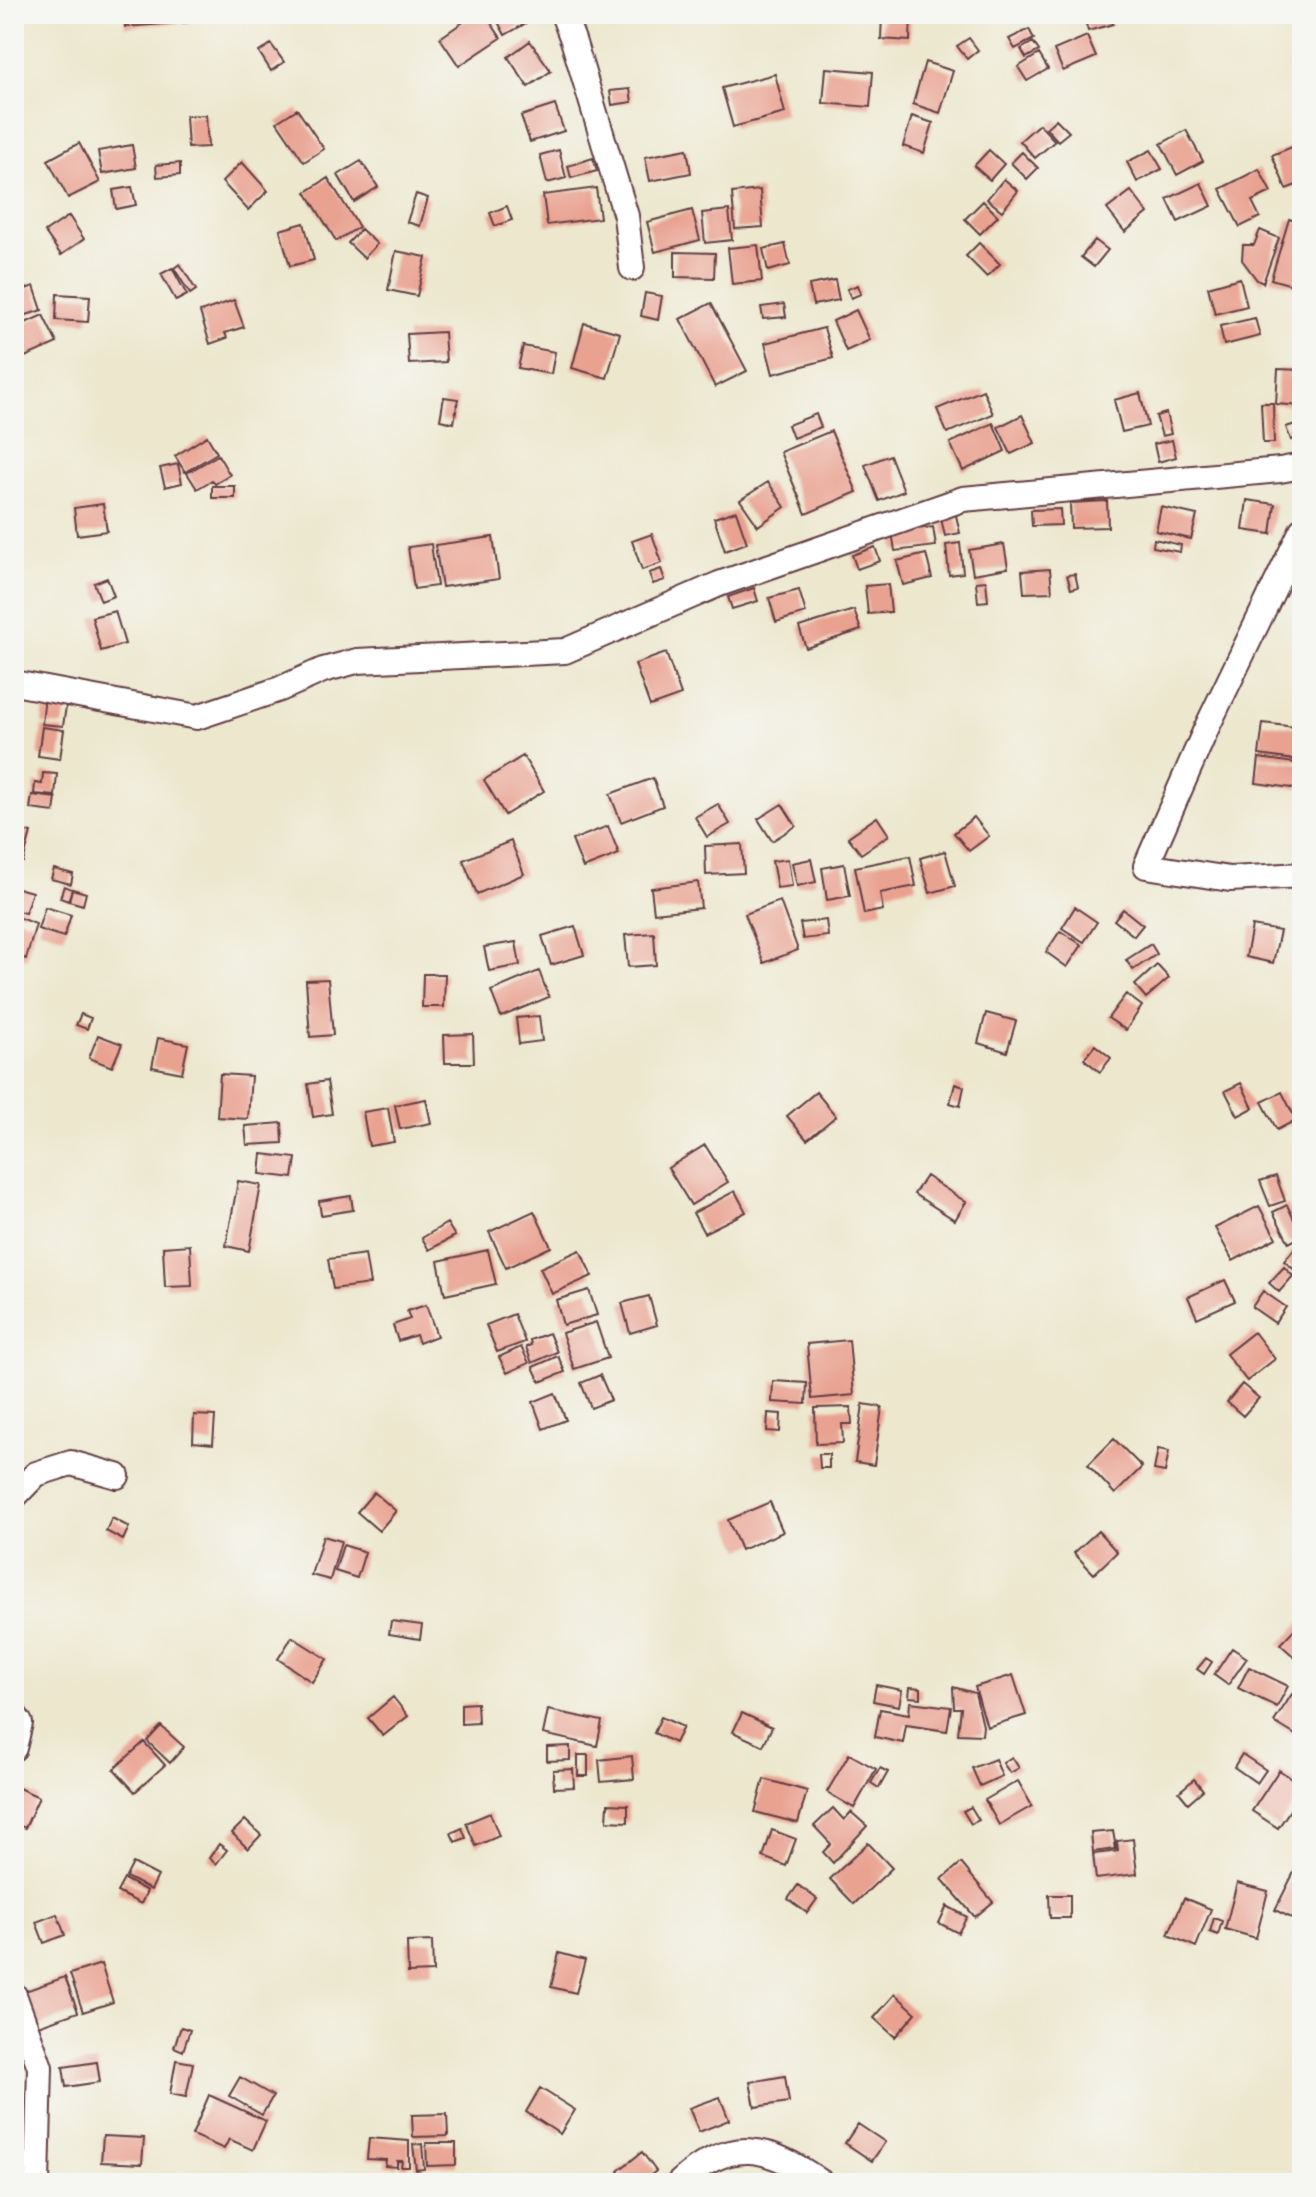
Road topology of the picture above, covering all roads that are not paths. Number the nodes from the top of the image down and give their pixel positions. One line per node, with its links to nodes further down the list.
1 (563, 14): 2 (street)
2 (632, 268)
3 (1302, 466): 5 (street)
4 (1302, 530): 6 (street)
5 (14, 683)
6 (1302, 875)
7 (117, 1476): 8 (street)
8 (14, 1497)
9 (14, 1714): 10 (street)
10 (14, 1748)
11 (14, 1995): 12 (street)
12 (37, 2183)
13 (679, 2183): 14 (street)
14 (822, 2183)

